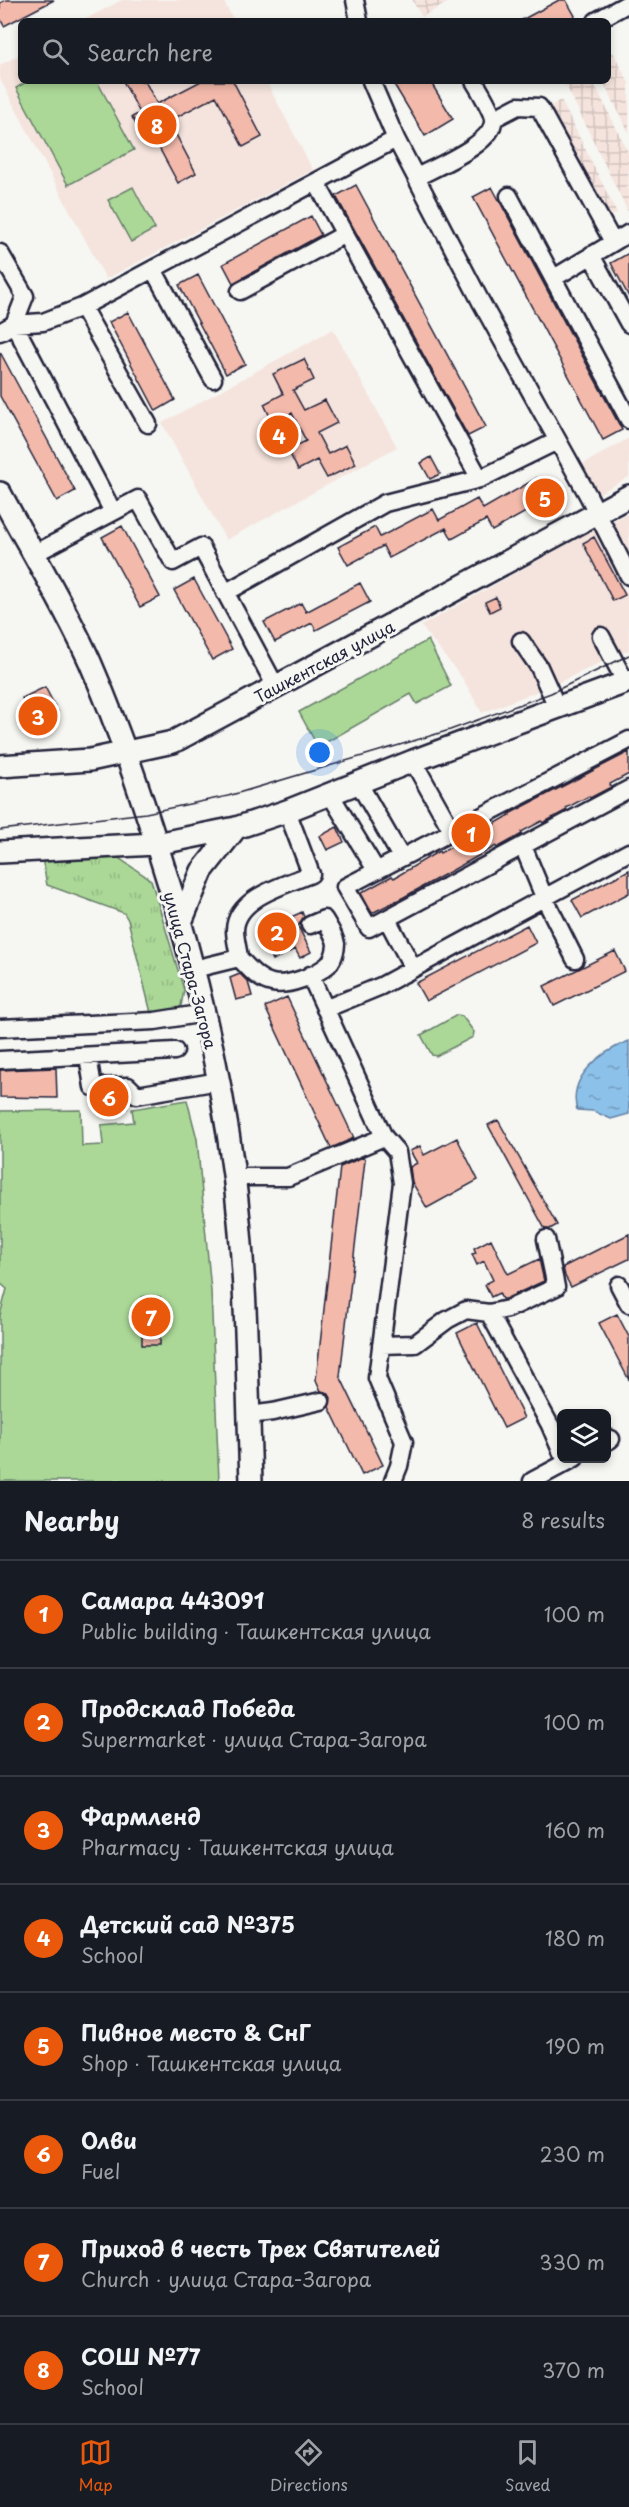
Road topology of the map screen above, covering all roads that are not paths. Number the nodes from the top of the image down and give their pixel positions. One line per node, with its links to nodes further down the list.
1 (355, 0): 3 (street)
2 (629, 3): 4 (street)
3 (358, 18)
4 (602, 18)
5 (372, 84): 8 (street)
6 (479, 84): 7 (street)
7 (494, 119): 9 (street); 14 (street)
8 (396, 139): 9 (street); 10 (street)
9 (417, 177): 26 (street)
10 (316, 182): 13 (street); 17 (street)
11 (509, 196): 18 (street)
12 (629, 233): 14 (street)
13 (345, 234): 19 (street); 27 (street)
14 (613, 242): 16 (street)
15 (0, 253): 22 (street)
16 (591, 255): 18 (street); 21 (street)
17 (153, 269): 20 (street); 23 (street)
18 (554, 278): 24 (street)
19 (240, 291)
20 (82, 307): 22 (street); 25 (street)
21 (629, 324)
22 (7, 328): 30 (street)
23 (213, 379)
24 (629, 420)
25 (148, 424)
26 (557, 441): 27 (street); 31 (street)
27 (480, 479): 34 (street)
28 (0, 493): 32 (main road, улица Стара-Загора)
29 (629, 496): 31 (main road, Ташкентская улица)
30 (113, 512): 32 (street); 34 (street)
31 (596, 513): 33 (street); 38 (main road, Ташкентская улица)
32 (34, 554): 41 (main road, улица Стара-Загора)
33 (629, 576)
34 (225, 593): 38 (street)
35 (601, 636): 37 (street)
36 (521, 641): 39 (street)
37 (627, 682): 39 (main road)
38 (276, 687): 41 (main road, Ташкентская улица)
39 (558, 709): 42 (main road)
40 (629, 740): 49 (street)
41 (125, 751): 43 (main road, Ташкентская улица); 50 (main road, улица Стара-Загора)
42 (413, 761): 44 (main road); 49 (street)
43 (0, 766)
44 (358, 782): 46 (main road); 54 (street)
45 (629, 789): 51 (street)
46 (330, 794): 47 (main road); 55 (street)
47 (286, 811): 48 (main road); 60 (street)
48 (236, 828): 50 (main road); 58 (main road)
49 (452, 831): 54 (street)
50 (156, 844): 52 (main road); 58 (main road, улица Стара-Загора)
51 (523, 846): 56 (street); 57 (street)
52 (0, 852)
53 (629, 852): 56 (street)
54 (401, 857): 55 (street)
55 (376, 870): 57 (street)
56 (544, 897): 61 (street); 62 (street)
57 (387, 919): 62 (street)
58 (181, 922): 63 (main road, улица Стара-Загора)
59 (310, 925): 64 (street)
60 (239, 958): 63 (street); 64 (street)
61 (574, 959)
62 (413, 968): 65 (street)
63 (194, 969): 66 (main road, улица Стара-Загора)
64 (310, 975): 65 (street)
65 (325, 1009): 72 (street)
66 (205, 1013): 67 (street); 71 (main road, улица Стара-Загора)
67 (0, 1028)
68 (175, 1051): 69 (street)
69 (88, 1056): 70 (street); 71 (street)
70 (0, 1060)
71 (219, 1081): 73 (main road, улица Стара-Загора)
72 (384, 1137): 73 (street); 78 (street)
73 (234, 1177): 80 (main road, улица Стара-Загора)
74 (546, 1239): 77 (street)
75 (619, 1285): 76 (street)
76 (629, 1304)
77 (489, 1313): 78 (street); 81 (street)
78 (381, 1345): 84 (street)
79 (321, 1401): 80 (street)
80 (249, 1415): 83 (main road, улица Стара-Загора)
81 (557, 1443)
82 (565, 1463): 85 (street)
83 (251, 1481)
84 (393, 1481)
85 (532, 1481)

